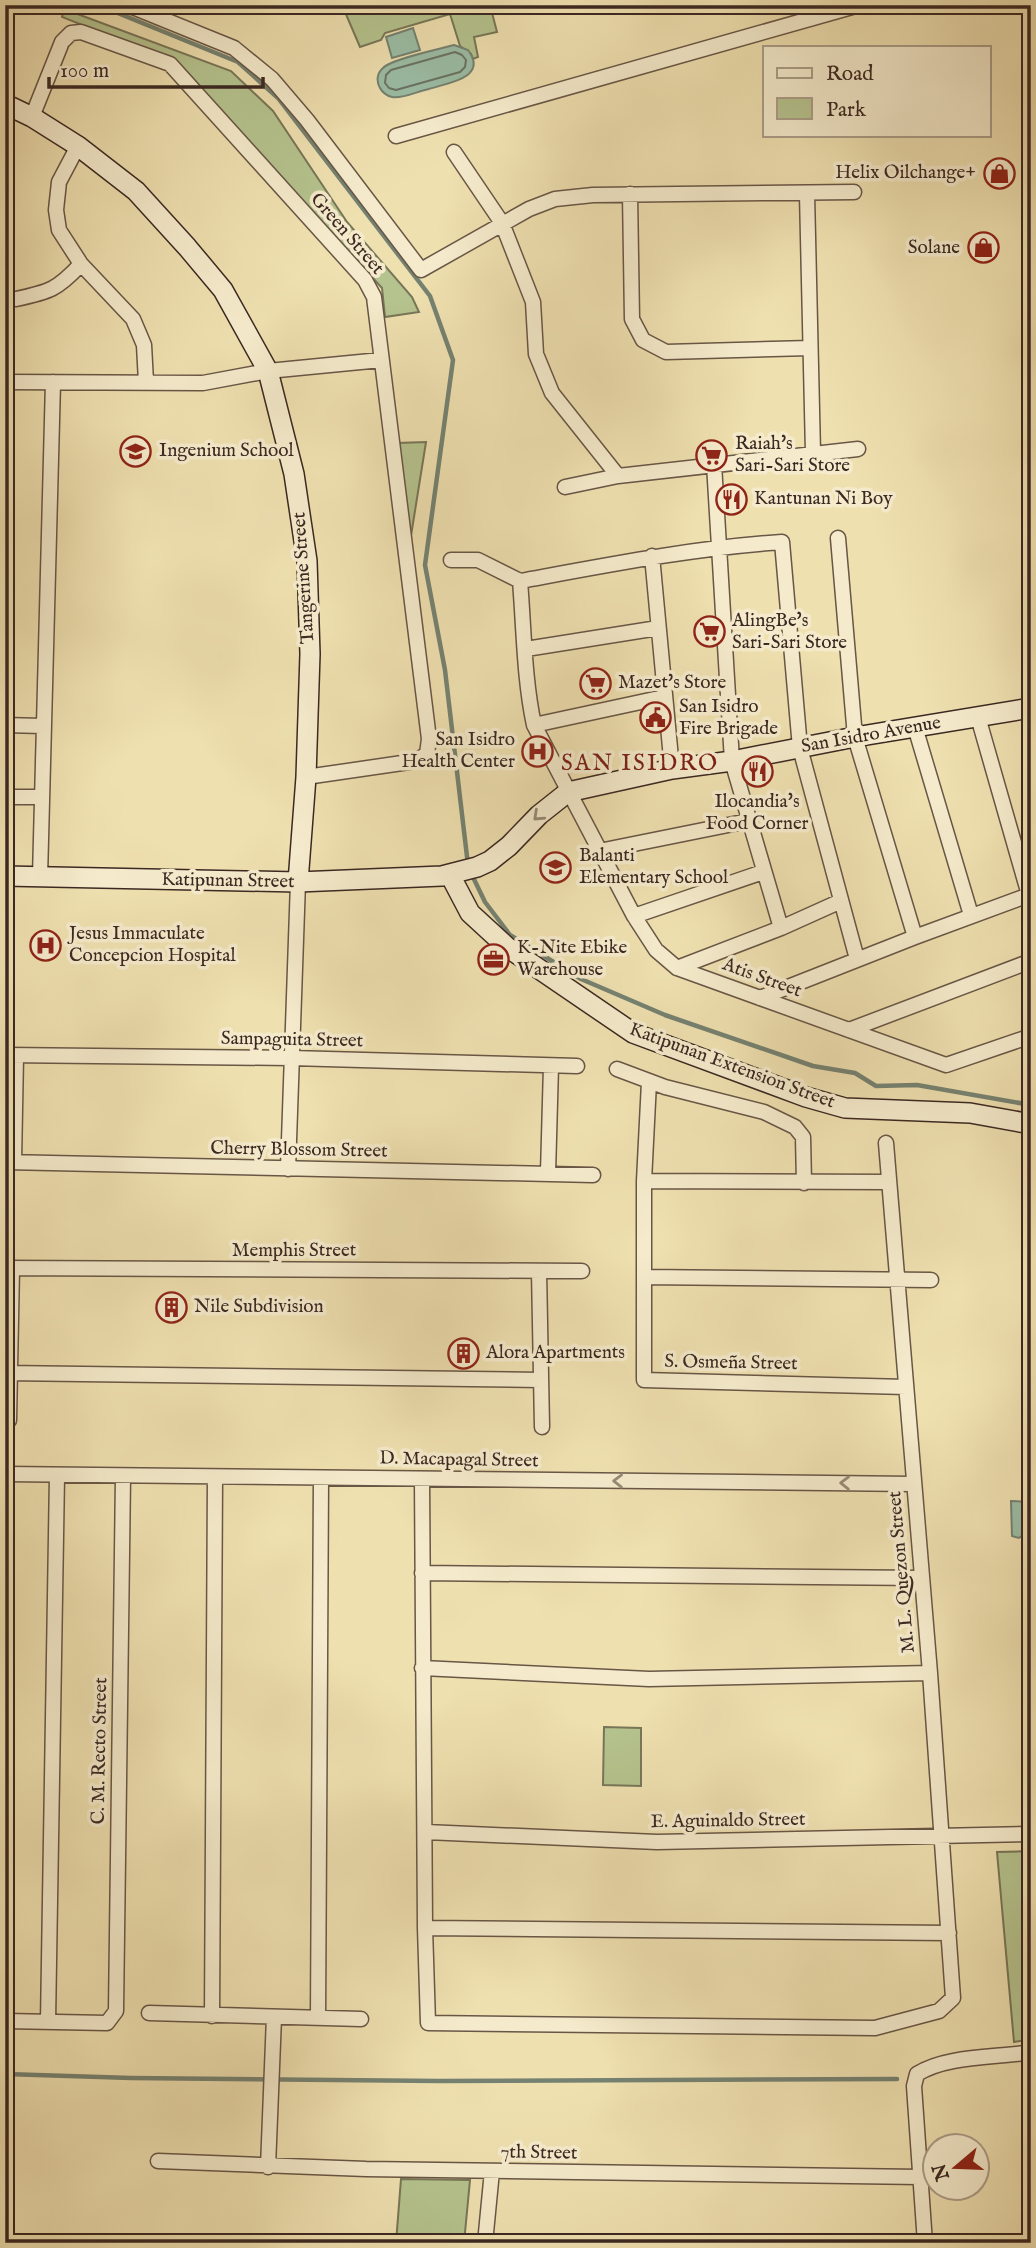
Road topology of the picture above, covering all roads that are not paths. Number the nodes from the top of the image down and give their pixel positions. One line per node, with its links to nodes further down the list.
1 (128, 5): 11 (street)
2 (859, 5): 5 (street)
3 (5, 104): 4 (street, Tangerine Street)
4 (32, 117): 6 (street, Tangerine Street); 15 (street, Green Street)
5 (396, 136)
6 (78, 146): 12 (street); 16 (street, Tangerine Street)
7 (454, 152): 11 (street)
8 (854, 192): 10 (street)
9 (630, 194): 10 (street); 11 (street); 14 (street)
10 (807, 194): 14 (street)
11 (502, 223): 23 (street)
12 (81, 264): 13 (street); 19 (street)
13 (16, 299)
14 (810, 348): 21 (street)
15 (381, 360): 16 (street); 43 (street, Green Street)
16 (268, 371): 19 (street); 43 (street, Tangerine Street)
17 (5, 382): 18 (street)
18 (52, 382): 19 (street); 37 (street)
19 (146, 382)
20 (858, 449): 21 (street)
21 (813, 453): 22 (street)
22 (714, 464): 23 (street); 26 (street)
23 (618, 476): 24 (street)
24 (565, 487)
25 (838, 538): 39 (street)
26 (719, 547): 27 (street); 40 (street); 41 (street)
27 (652, 556): 29 (street); 30 (street)
28 (451, 560): 29 (street)
29 (520, 582): 31 (street, Atis Street)
30 (658, 628): 31 (street); 32 (street)
31 (526, 649): 36 (street, Atis Street)
32 (664, 697): 36 (street); 42 (street)
33 (1031, 708): 34 (street, San Isidro Avenue)
34 (978, 718): 38 (street, San Isidro Avenue); 54 (street)
35 (5, 725): 37 (street)
36 (534, 725): 44 (street, Atis Street)
37 (42, 726): 46 (street)
38 (915, 727): 39 (street, San Isidro Avenue); 56 (street)
39 (855, 737): 40 (street, San Isidro Avenue); 59 (street)
40 (800, 748): 41 (street, San Isidro Avenue); 55 (street)
41 (732, 761): 42 (street, San Isidro Avenue); 47 (street)
42 (672, 769): 44 (street, San Isidro Avenue)
43 (306, 777): 53 (street, Tangerine Street)
44 (568, 792): 48 (street, Atis Street); 49 (street, San Isidro Avenue, one-way to 49)
45 (5, 797): 46 (street)
46 (42, 797): 52 (street)
47 (748, 821): 48 (street); 50 (street)
48 (599, 851): 57 (street, Atis Street)
49 (465, 871): 53 (street, Katipunan Street); 72 (street, Katipunan Extension Street)
50 (763, 872): 57 (street); 58 (street)
51 (5, 876): 52 (street, Katipunan Street)
52 (40, 877): 53 (street, Katipunan Street)
53 (298, 882): 67 (street, Tangerine Street)
54 (1030, 899): 56 (street)
55 (841, 901): 58 (street); 60 (street)
56 (971, 915): 59 (street)
57 (634, 916): 62 (street, Atis Street)
58 (781, 928): 62 (street)
59 (915, 937): 60 (street)
60 (858, 960): 63 (street)
61 (1031, 961): 64 (street)
62 (677, 968): 63 (street, Atis Street)
63 (760, 998): 64 (street, Atis Street)
64 (849, 1030): 65 (street, Atis Street)
65 (1031, 1036)
66 (10, 1055): 67 (street, Sampaguita Street); 74 (street)
67 (291, 1058): 68 (street, Sampaguita Street); 75 (street, Tangerine Street)
68 (551, 1066): 69 (street, Sampaguita Street); 76 (street)
69 (577, 1066)
70 (617, 1069): 71 (street)
71 (649, 1082): 78 (street, S. Osmeña Street); 80 (street)
72 (1031, 1124)
73 (886, 1143): 79 (street, M. L. Quezon Street)
74 (9, 1162): 75 (street, Cherry Blossom Street)
75 (288, 1169): 76 (street, Cherry Blossom Street)
76 (548, 1173): 77 (street, Cherry Blossom Street)
77 (593, 1175)
78 (644, 1181): 80 (street); 84 (street, S. Osmeña Street)
79 (889, 1182): 80 (street); 85 (street, M. L. Quezon Street)
80 (804, 1183)
81 (9, 1268): 82 (street, Memphis Street); 87 (street)
82 (540, 1271): 83 (street, Memphis Street); 88 (street)
83 (582, 1271)
84 (645, 1277): 85 (street); 89 (street, S. Osmeña Street)
85 (896, 1280): 86 (street); 89 (street, M. L. Quezon Street)
86 (931, 1280)
87 (7, 1373): 88 (street); 90 (street)
88 (541, 1380): 91 (street)
89 (906, 1387): 98 (street, M. L. Quezon Street)
90 (9, 1420)
91 (542, 1427)
92 (5, 1474): 93 (street, D. Macapagal Street)
93 (57, 1475): 94 (street, D. Macapagal Street); 114 (street)
94 (122, 1476): 95 (street, D. Macapagal Street); 114 (street, C. M. Recto Street)
95 (215, 1477): 96 (street, D. Macapagal Street); 109 (street)
96 (321, 1478): 97 (street, D. Macapagal Street); 111 (street)
97 (422, 1479): 98 (street, D. Macapagal Street, one-way to 97); 99 (street)
98 (913, 1484): 100 (street, M. L. Quezon Street)
99 (422, 1573): 100 (street); 101 (street)
100 (922, 1578): 102 (street, M. L. Quezon Street)
101 (422, 1668): 102 (street); 103 (street)
102 (930, 1673): 105 (street, M. L. Quezon Street)
103 (426, 1832): 105 (street, E. Aguinaldo Street); 106 (street)
104 (1031, 1834): 105 (street, E. Aguinaldo Street)
105 (941, 1836): 107 (street, M. L. Quezon Street)
106 (425, 1928): 107 (street); 107 (street, M. L. Quezon Street)
107 (949, 1933)
108 (149, 2013): 109 (street)
109 (212, 2015): 110 (street)
110 (274, 2017): 111 (street); 117 (street)
111 (318, 2018): 112 (street)
112 (361, 2019)
113 (5, 2021): 114 (street)
114 (48, 2022)
115 (1031, 2052): 119 (street)
116 (158, 2161): 117 (street, 7th Street)
117 (268, 2167): 118 (street, 7th Street)
118 (492, 2171): 119 (street, 7th Street); 121 (street)
119 (920, 2177)
120 (922, 2202): 122 (street)
121 (485, 2243)
122 (925, 2243)

